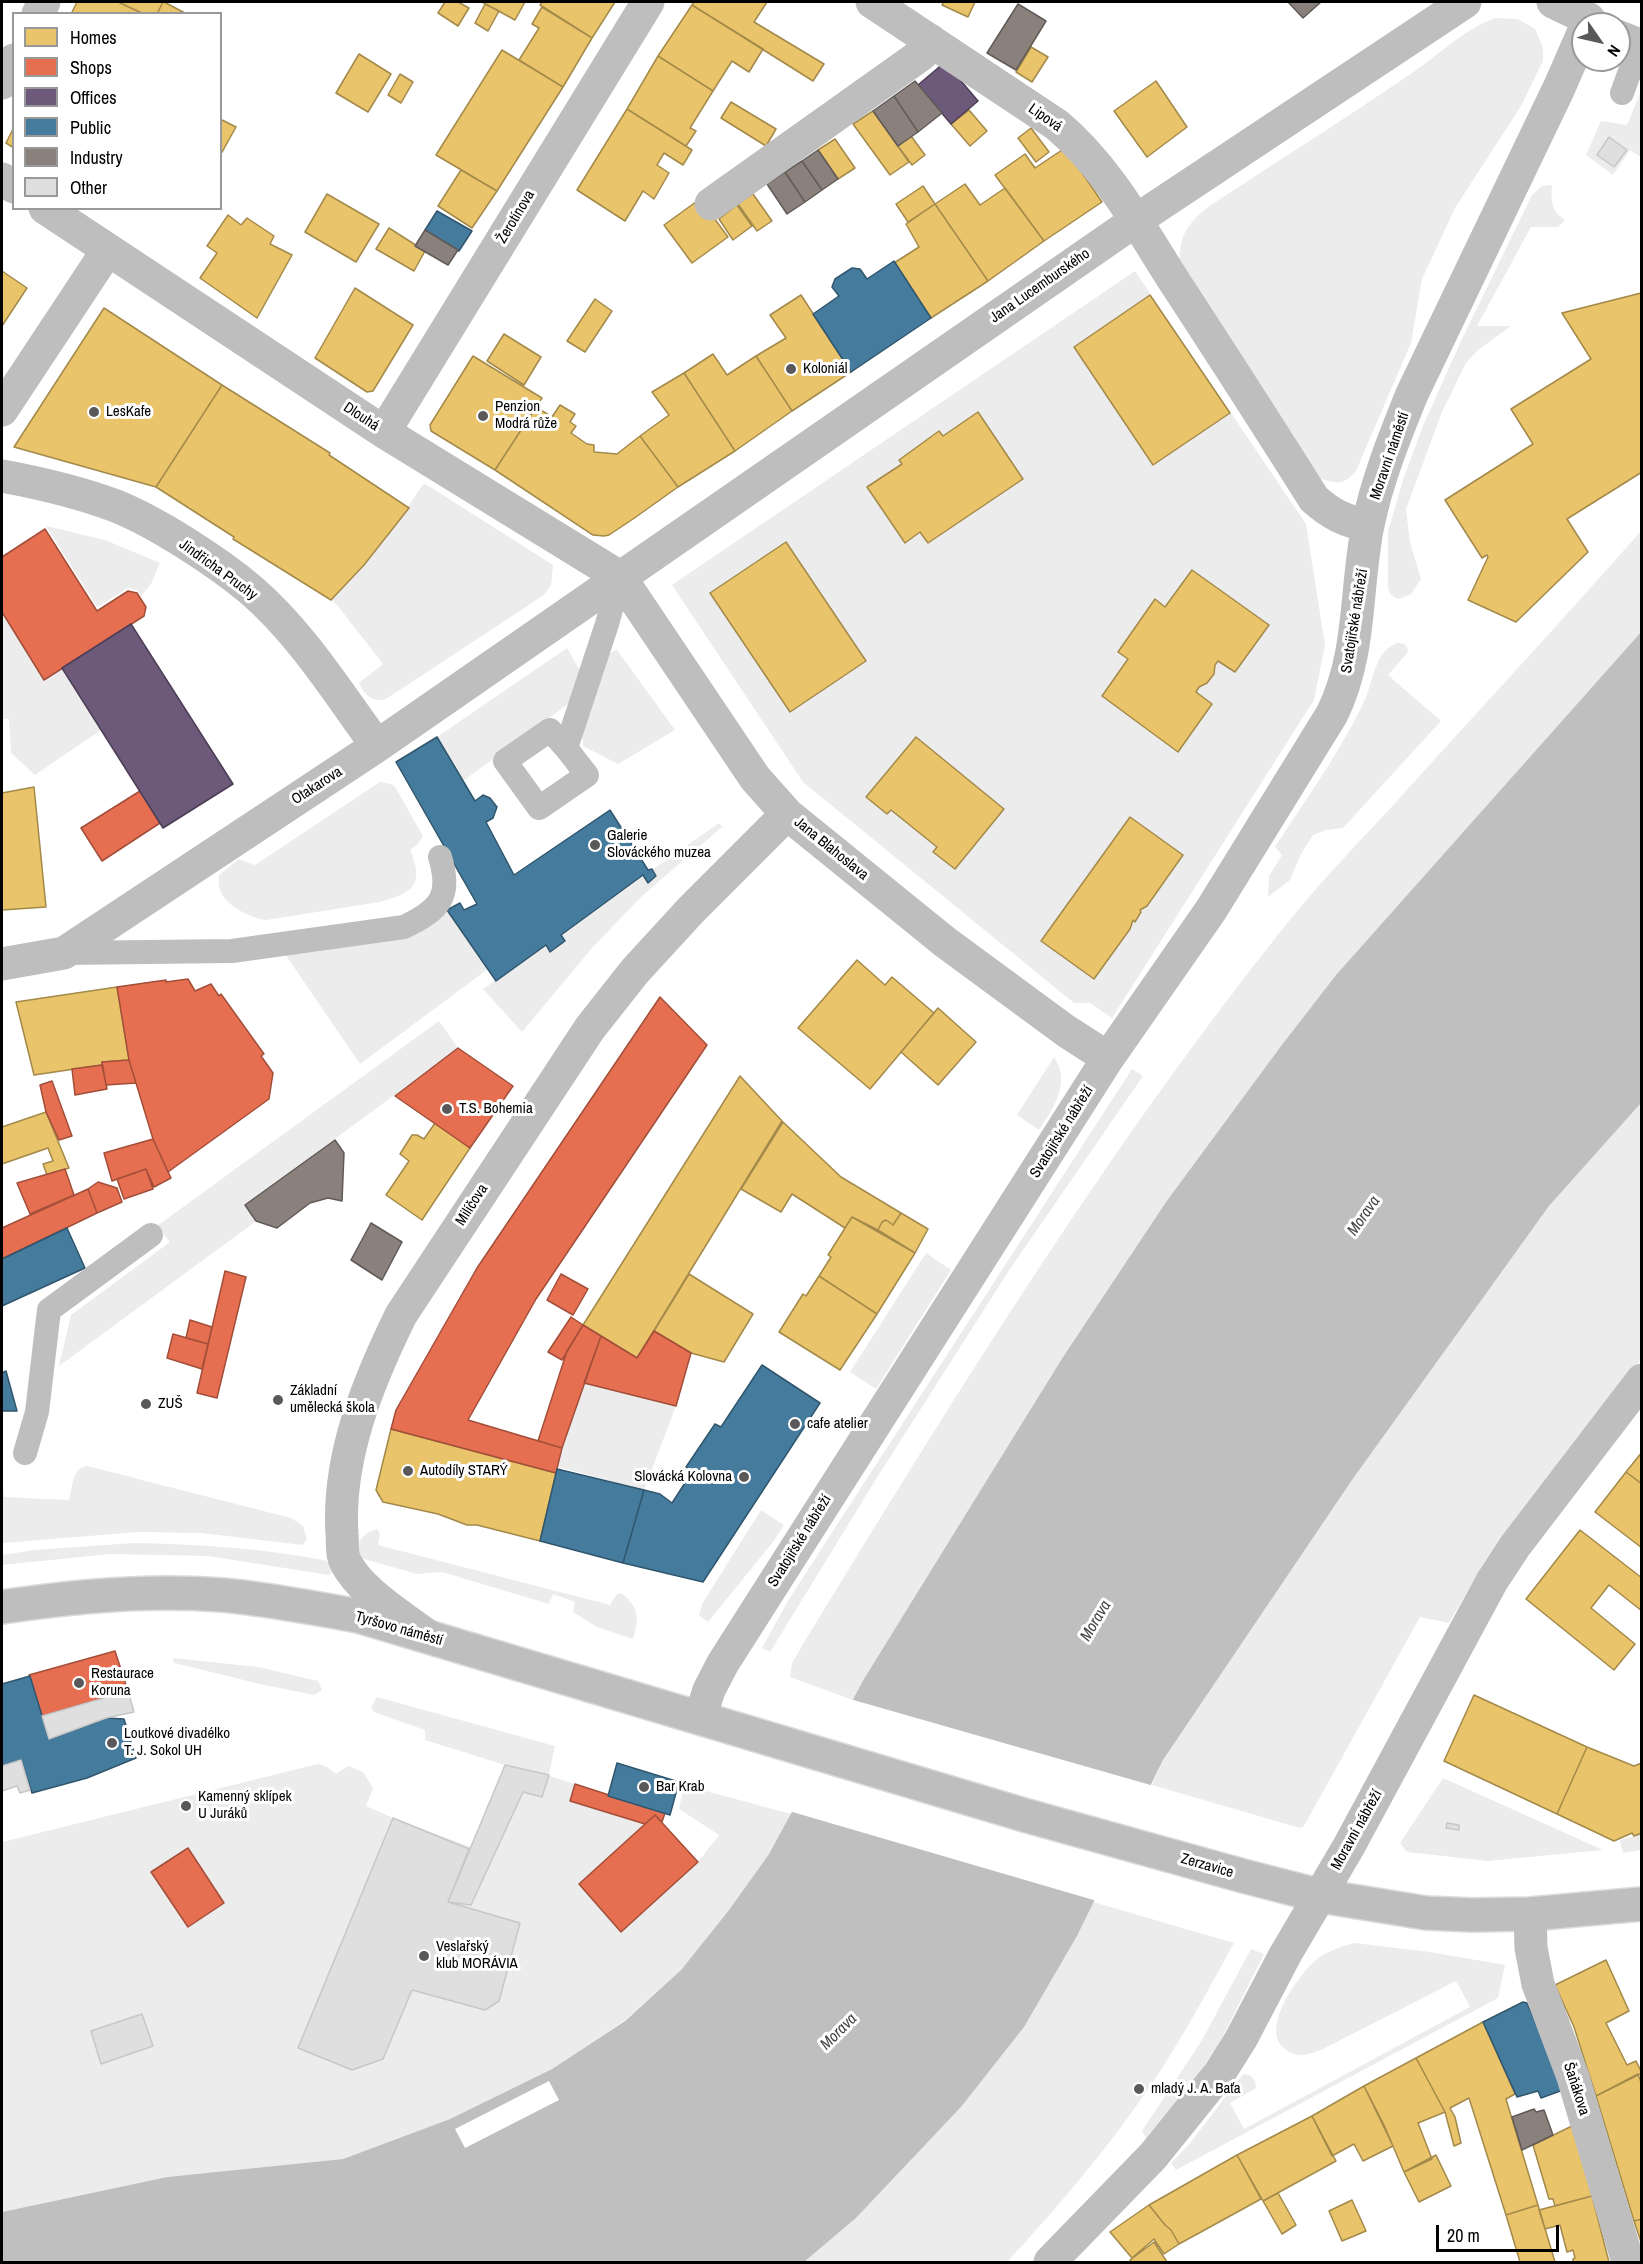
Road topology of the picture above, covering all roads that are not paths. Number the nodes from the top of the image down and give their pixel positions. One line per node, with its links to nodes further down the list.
1 (648, 2): 17 (street, Žerotínova)
2 (872, 2): 6 (street, Lipová)
3 (1465, 2): 14 (street, Jana Lucemburského)
4 (1553, 2): 5 (street)
5 (1575, 12)
6 (930, 40): 12 (street); 14 (street, Lipová)
7 (1641, 41): 11 (lane)
8 (1571, 63): 19 (street, Moravní náměstí)
9 (12, 64): 10 (street)
10 (2, 83)
11 (1622, 93)
12 (711, 204)
13 (48, 210): 15 (street, Dlouhá)
14 (1135, 221): 19 (street); 20 (street, Jana Lucemburského)
15 (107, 251): 16 (street); 17 (street, Dlouhá)
16 (2, 410)
17 (384, 432): 20 (street, Dlouhá)
18 (2, 476): 21 (street, Jindřicha Pruchy)
19 (1368, 525): 27 (street, Svatojiřské nábřeží)
20 (620, 577): 21 (street, Otakarova); 22 (lane); 23 (street, Jana Blahoslava)
21 (377, 746): 25 (street, Otakarova)
22 (566, 748)
23 (787, 814): 27 (street, Jana Blahoslava); 32 (street, Milíčova)
24 (440, 857): 25 (lane)
25 (64, 953): 26 (street, Otakarova)
26 (2, 964)
27 (1108, 1058): 33 (street, Svatojiřské nábřeží)
28 (151, 1235): 30 (lane)
29 (1641, 1380): 35 (street, Moravní nábřeží)
30 (26, 1452)
31 (2, 1607): 32 (street, Tyršovo náměstí)
32 (430, 1638): 33 (street, Tyršovo náměstí)
33 (700, 1718): 34 (street, Tyršovo náměstí)
34 (783, 1744): 35 (street, Zerzavice)
35 (1321, 1896): 37 (street, Zerzavice); 38 (street, Moravní nábřeží)
36 (1641, 1904): 37 (street, Zerzavice)
37 (1530, 1914): 39 (street, Šaňákova)
38 (1050, 2262)
39 (1628, 2262)

